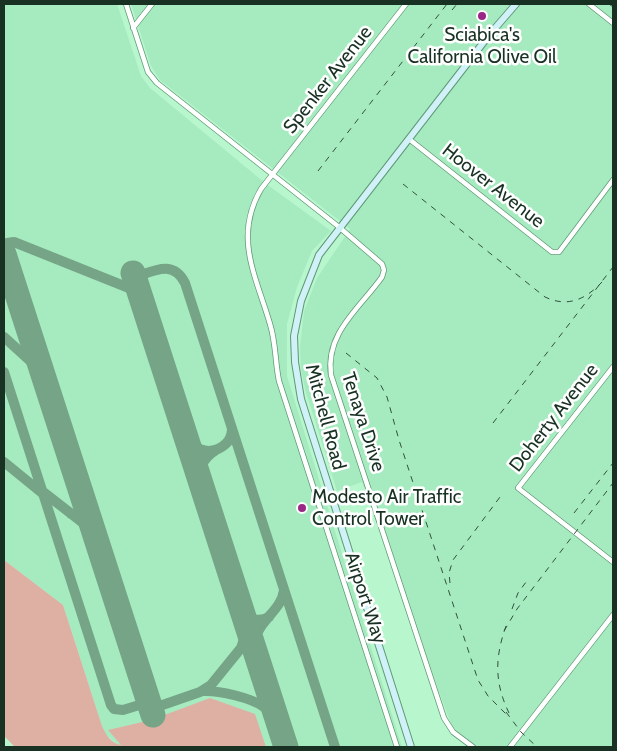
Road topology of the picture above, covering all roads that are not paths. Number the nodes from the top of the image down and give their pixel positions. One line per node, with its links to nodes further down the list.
1 (126, 4): 7 (street, Tenaya Drive)
2 (152, 4): 7 (street)
3 (406, 4): 9 (street, Spenker Avenue)
4 (516, 4): 8 (main road, Mitchell Road)
5 (589, 4): 6 (street)
6 (613, 22)
7 (133, 28): 9 (street, Tenaya Drive)
8 (409, 139): 10 (street, Hoover Avenue); 11 (main road, Mitchell Road)
9 (273, 174): 11 (street, Tenaya Drive); 15 (street, Airport Way)
10 (613, 180)
11 (339, 227): 16 (main road, Mitchell Road); 17 (street, Tenaya Drive)
12 (613, 367): 13 (street, Doherty Avenue)
13 (613, 562)
14 (613, 615): 18 (street)
15 (397, 747)
16 (412, 747)
17 (473, 747)
18 (510, 747)

